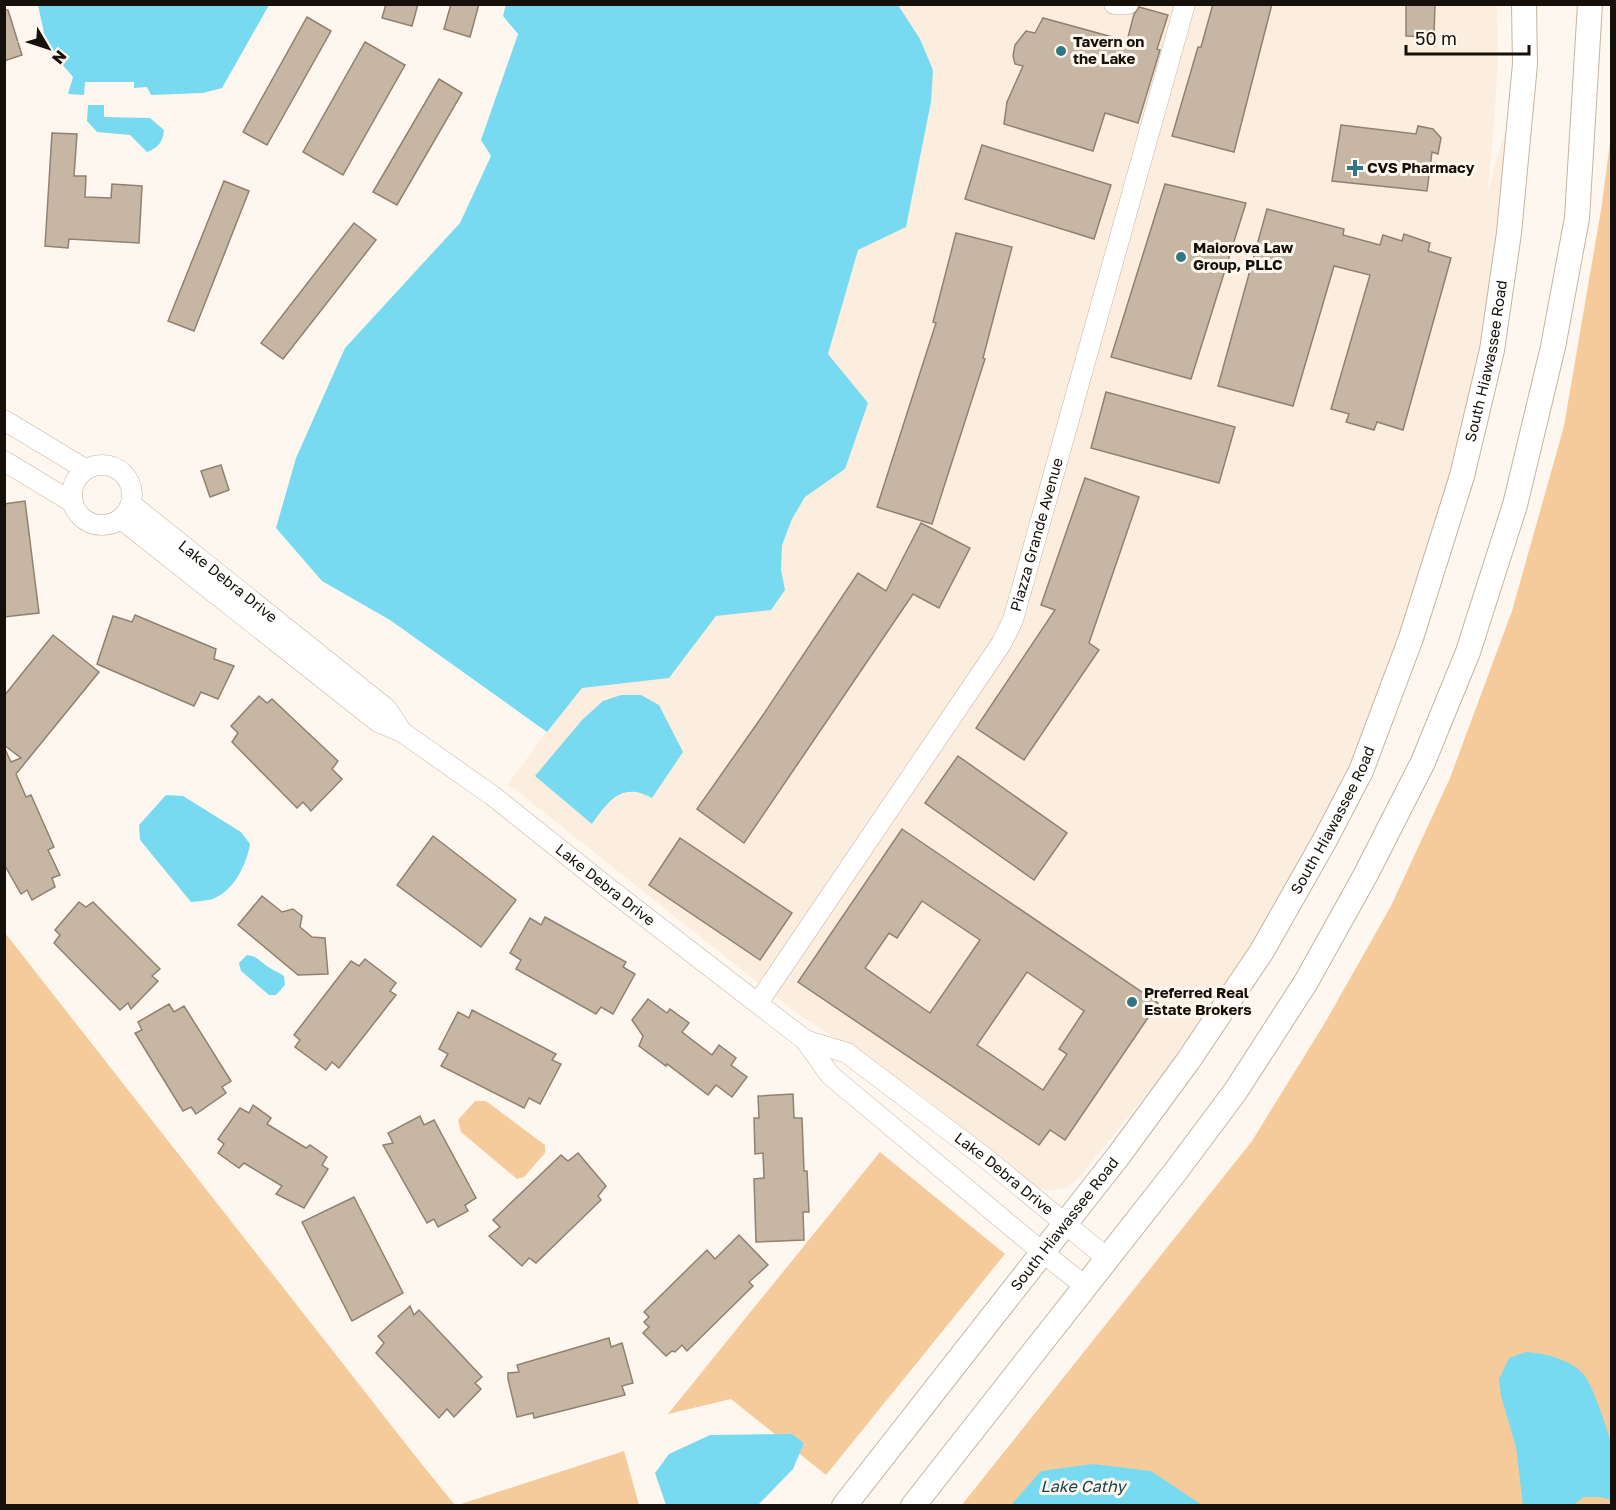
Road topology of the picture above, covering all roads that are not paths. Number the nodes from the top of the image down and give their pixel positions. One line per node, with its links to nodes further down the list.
1 (1114, 4): 2 (street)
2 (1128, 4)
3 (1185, 4): 11 (street, Piazza Grande Avenue)
4 (1524, 4): 15 (street, South Hiawassee Road)
5 (1590, 4): 17 (street)
6 (4, 420): 8 (street)
7 (4, 461): 9 (street)
8 (85, 469): 9 (street); 10 (street)
9 (72, 502): 10 (street)
10 (126, 511): 11 (street, Lake Debra Drive)
11 (758, 1004): 12 (street, Lake Debra Drive)
12 (805, 1040): 13 (street, Lake Debra Drive); 14 (street, Lake Debra Drive)
13 (930, 1115): 14 (street); 15 (street, Lake Debra Drive)
14 (909, 1140): 16 (street, Lake Debra Drive)
15 (1066, 1222): 16 (street, South Hiawassee Road); 17 (street, Lake Debra Drive)
16 (1042, 1252): 18 (street, Lake Debra Drive); 19 (street, South Hiawassee Road)
17 (1107, 1258): 18 (street)
18 (1085, 1286): 20 (street)
19 (844, 1506)
20 (913, 1506)

